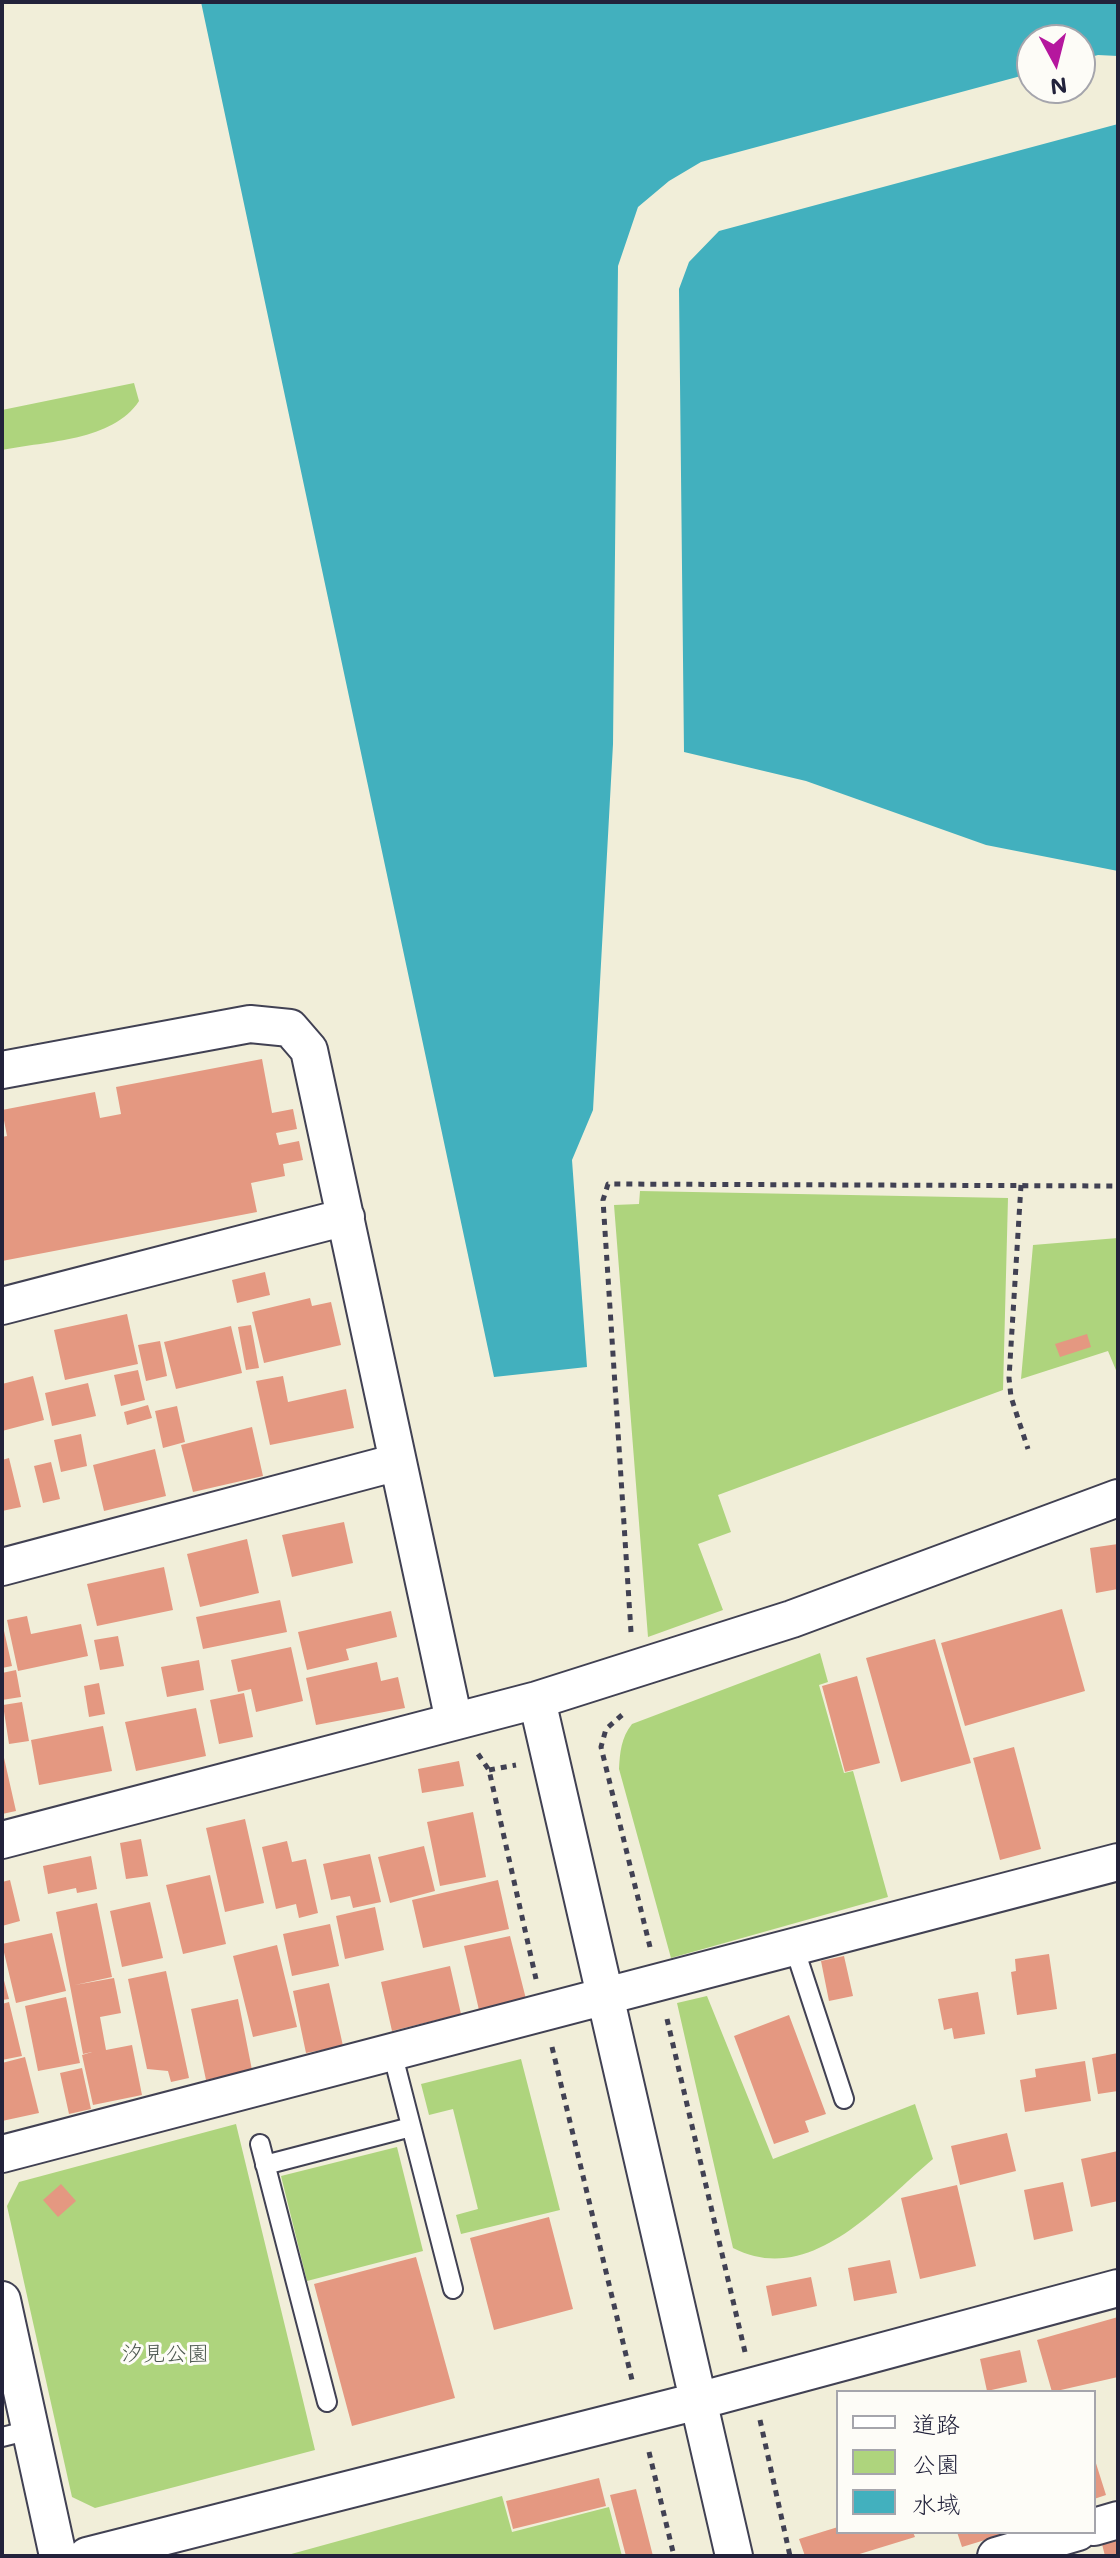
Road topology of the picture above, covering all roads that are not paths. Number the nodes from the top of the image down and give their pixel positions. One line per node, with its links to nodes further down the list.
1 (2, 1070): 2 (street)
2 (346, 1217): 3 (street); 4 (street)
3 (2, 1306)
4 (398, 1462): 6 (street); 8 (street)
5 (1118, 1498): 7 (street)
6 (2, 1567)
7 (537, 1700): 8 (street); 12 (street)
8 (454, 1721): 9 (street)
9 (2, 1840)
10 (1118, 1862): 11 (street)
11 (794, 1947): 12 (street); 14 (lane)
12 (605, 1996): 13 (street); 22 (street)
13 (392, 2052): 15 (lane); 17 (street)
14 (844, 2099)
15 (411, 2127): 18 (lane); 20 (lane)
16 (260, 2144): 18 (lane)
17 (2, 2154)
18 (265, 2165): 23 (lane)
19 (1118, 2288): 22 (street)
20 (453, 2289)
21 (2, 2300): 24 (street)
22 (698, 2401): 29 (street); 30 (street)
23 (327, 2402)
24 (16, 2433): 28 (street)
25 (1118, 2520): 26 (street)
26 (1096, 2526)
27 (1071, 2534): 31 (street)
28 (58, 2556)
29 (87, 2556)
30 (734, 2556)
31 (996, 2556)

